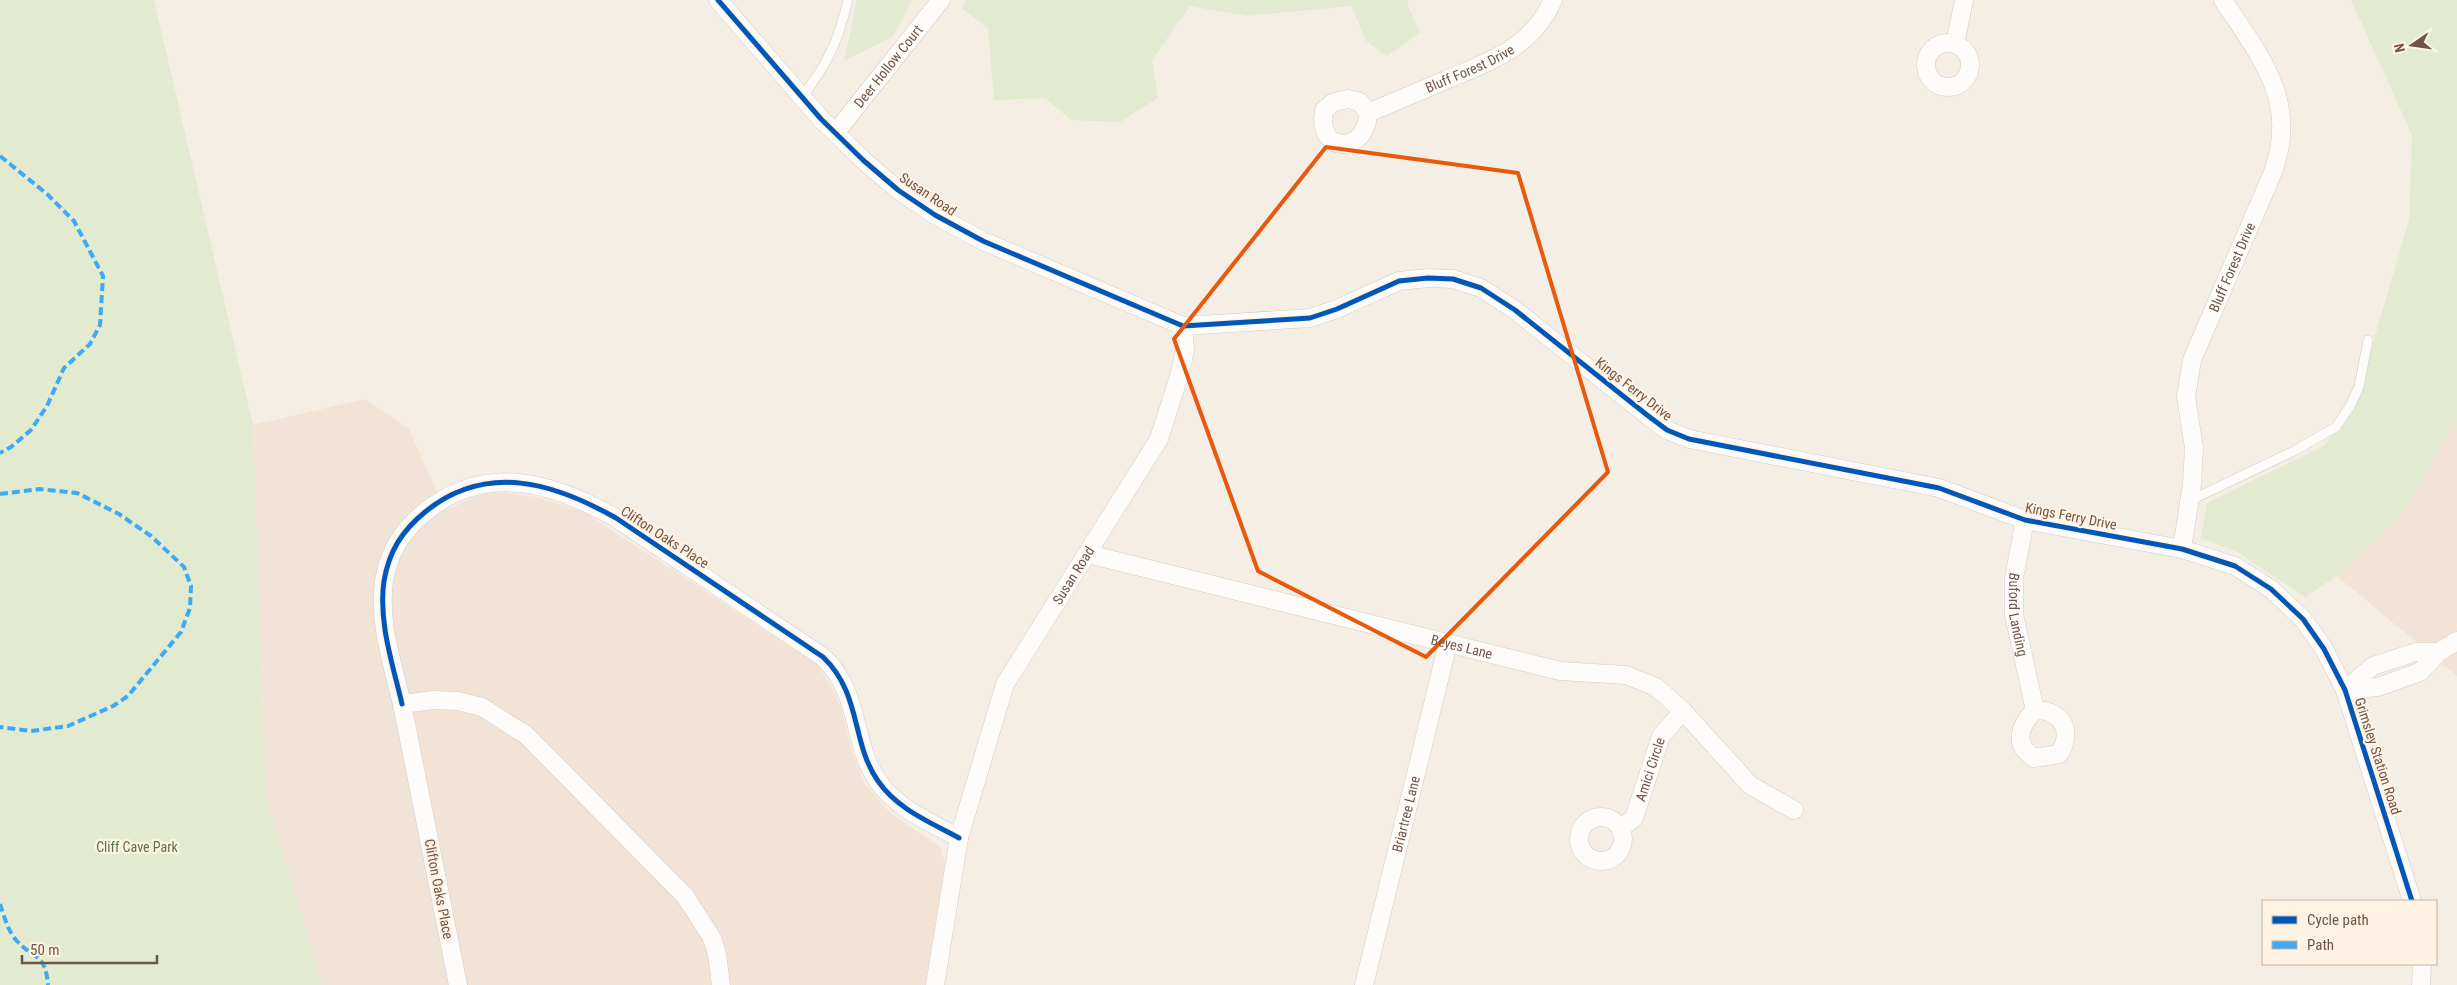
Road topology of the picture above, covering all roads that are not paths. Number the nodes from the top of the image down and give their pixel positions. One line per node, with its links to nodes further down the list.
1 (718, 0): 8 (street, Susan Road)
2 (848, 0): 8 (lane)
3 (941, 0): 10 (street, Deer Hollow Court)
4 (1553, 0): 9 (street, Bluff Forest Drive)
5 (1964, 0): 7 (street)
6 (2223, 0): 13 (street, Bluff Forest Drive)
7 (1955, 44)
8 (802, 97): 10 (street, Susan Road)
9 (1368, 112)
10 (836, 132): 11 (street, Susan Road)
11 (1183, 326): 14 (street, Kings Ferry Drive); 16 (street, Susan Road)
12 (2368, 340): 13 (lane)
13 (2190, 501): 15 (street, Bluff Forest Drive)
14 (2025, 520): 15 (street, Kings Ferry Drive); 21 (street, Buford Landing)
15 (2182, 549): 19 (street, Grimsley Station Road)
16 (1088, 554): 18 (street, Beyes Lane); 25 (street, Susan Road)
17 (2457, 641): 19 (street)
18 (1448, 643): 22 (street, Beyes Lane); 31 (street, Briartree Lane)
19 (2345, 690): 26 (street, Grimsley Station Road)
20 (402, 704): 25 (street, Clifton Oaks Place); 28 (street, Clifton Oaks Place); 29 (street)
21 (2035, 710)
22 (1683, 711): 23 (street, Beyes Lane); 24 (street, Amici Circle)
23 (1794, 810)
24 (1620, 829)
25 (959, 838): 30 (street, Susan Road)
26 (2412, 900)
27 (2422, 965): 32 (street)
28 (458, 985)
29 (721, 985)
30 (935, 985)
31 (1364, 985)
32 (2421, 985)

